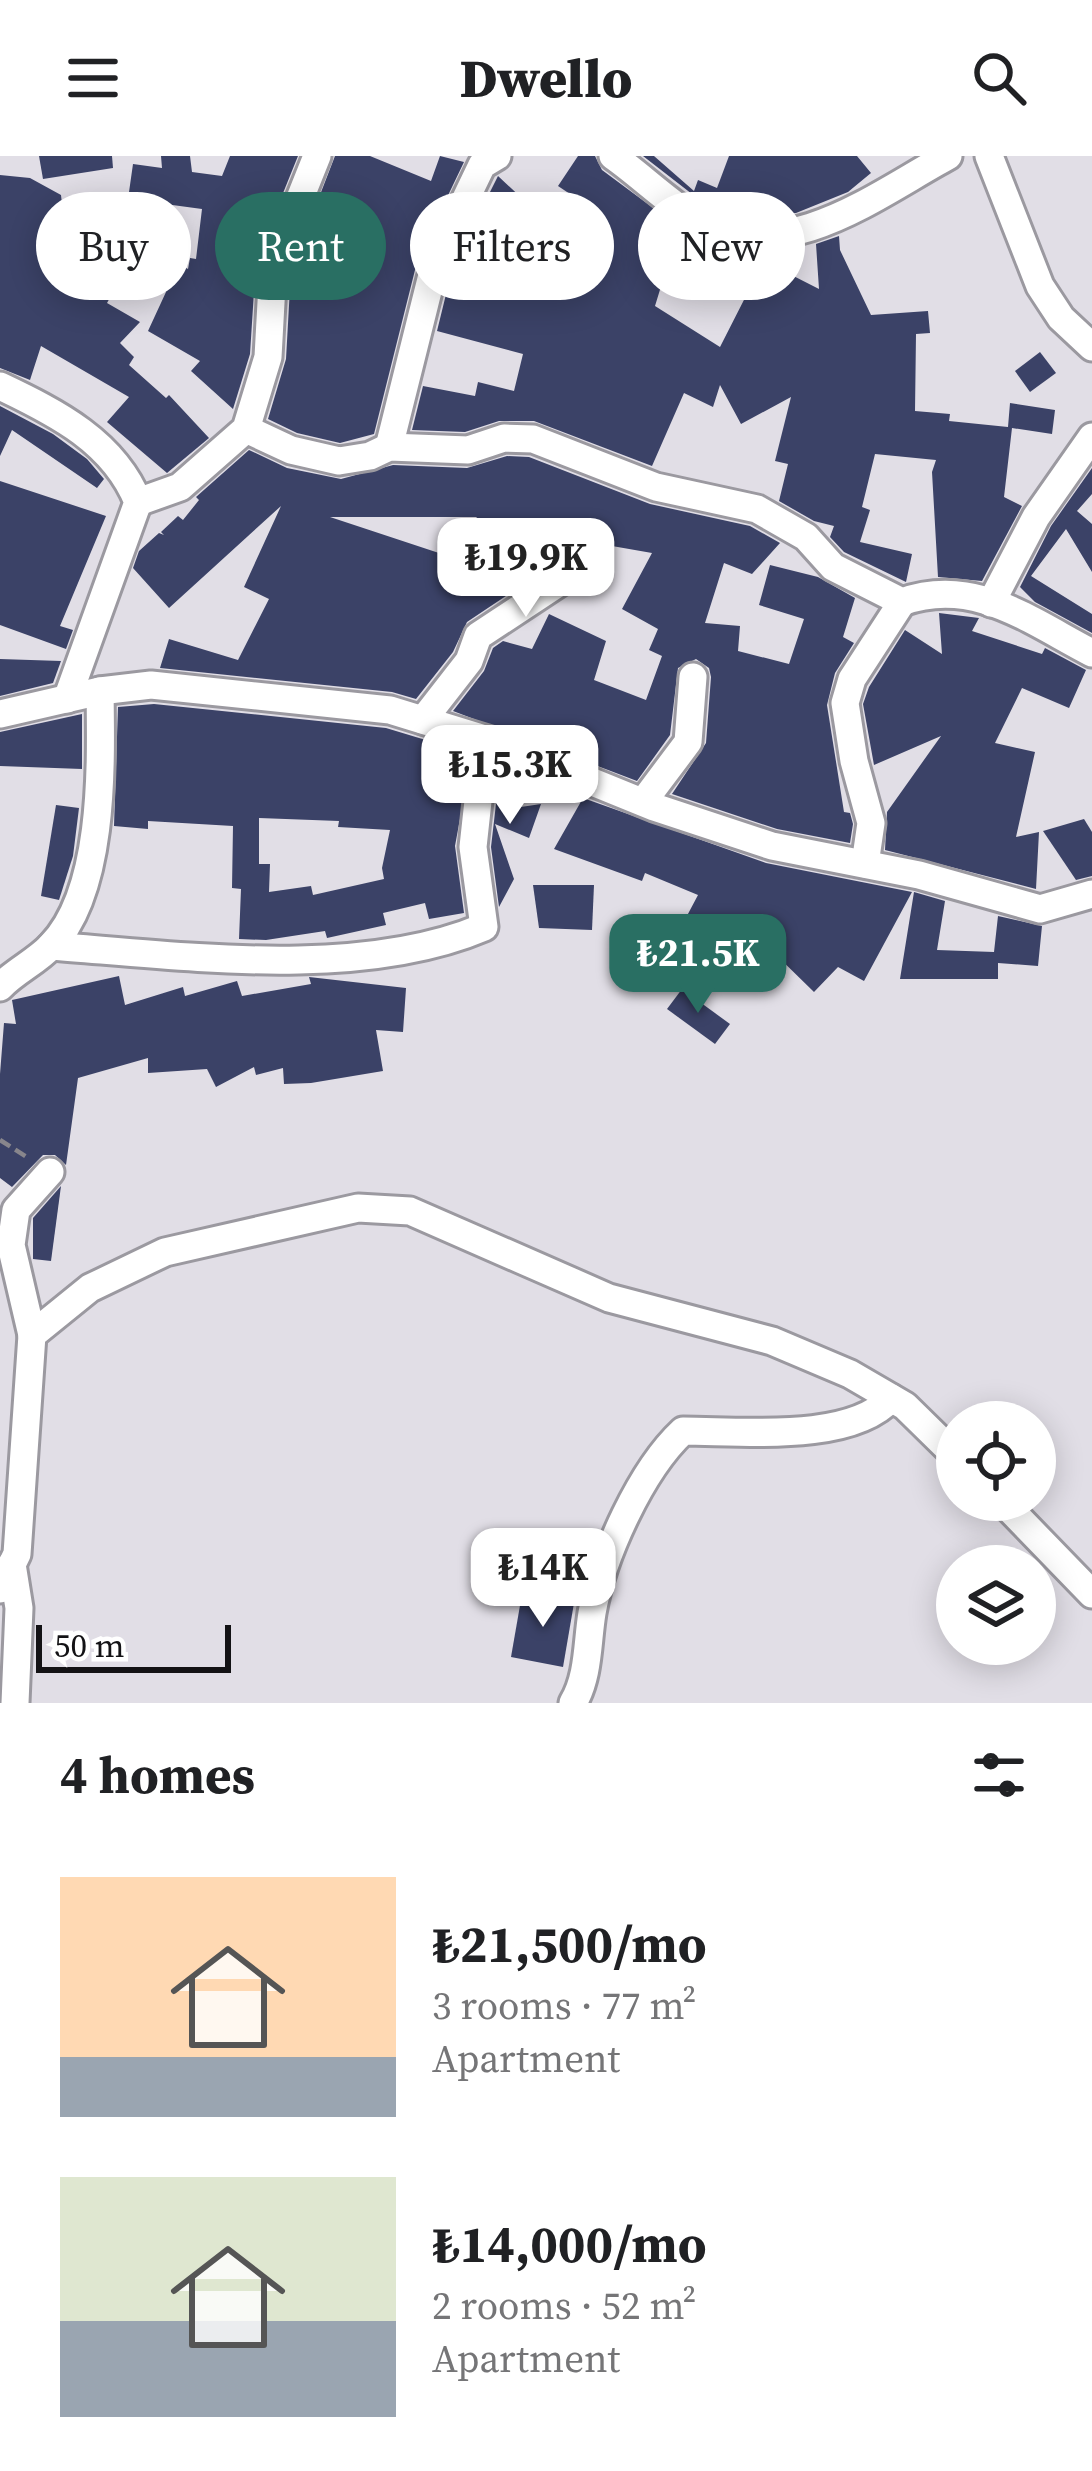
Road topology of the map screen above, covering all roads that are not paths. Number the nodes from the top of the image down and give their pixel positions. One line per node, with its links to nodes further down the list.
1 (317, 156): 8 (street)
2 (497, 156): 10 (street)
3 (613, 156): 4 (street)
4 (948, 156)
5 (988, 156): 6 (street)
6 (1092, 346)
7 (0, 386): 11 (street)
8 (246, 429): 10 (street); 11 (street)
9 (1092, 437): 14 (street)
10 (389, 447): 13 (street)
11 (139, 502): 18 (street)
12 (574, 572): 20 (street)
13 (902, 602): 14 (street); 23 (street)
14 (991, 603): 15 (street)
15 (1092, 652)
16 (693, 677): 22 (street)
17 (100, 691): 18 (street); 20 (street); 25 (street)
18 (68, 699): 19 (street)
19 (0, 714)
20 (423, 720): 21 (street)
21 (494, 742): 22 (street); 25 (street)
22 (643, 802): 23 (street)
23 (865, 864): 24 (street)
24 (1092, 894)
25 (51, 946): 26 (street)
26 (0, 987)
27 (50, 1172): 28 (street)
28 (32, 1335): 29 (street); 32 (street)
29 (891, 1398): 30 (street); 35 (street)
30 (936, 1438)
31 (1021, 1521): 33 (street)
32 (6, 1577): 34 (street)
33 (1092, 1594)
34 (15, 1703)
35 (573, 1703)

